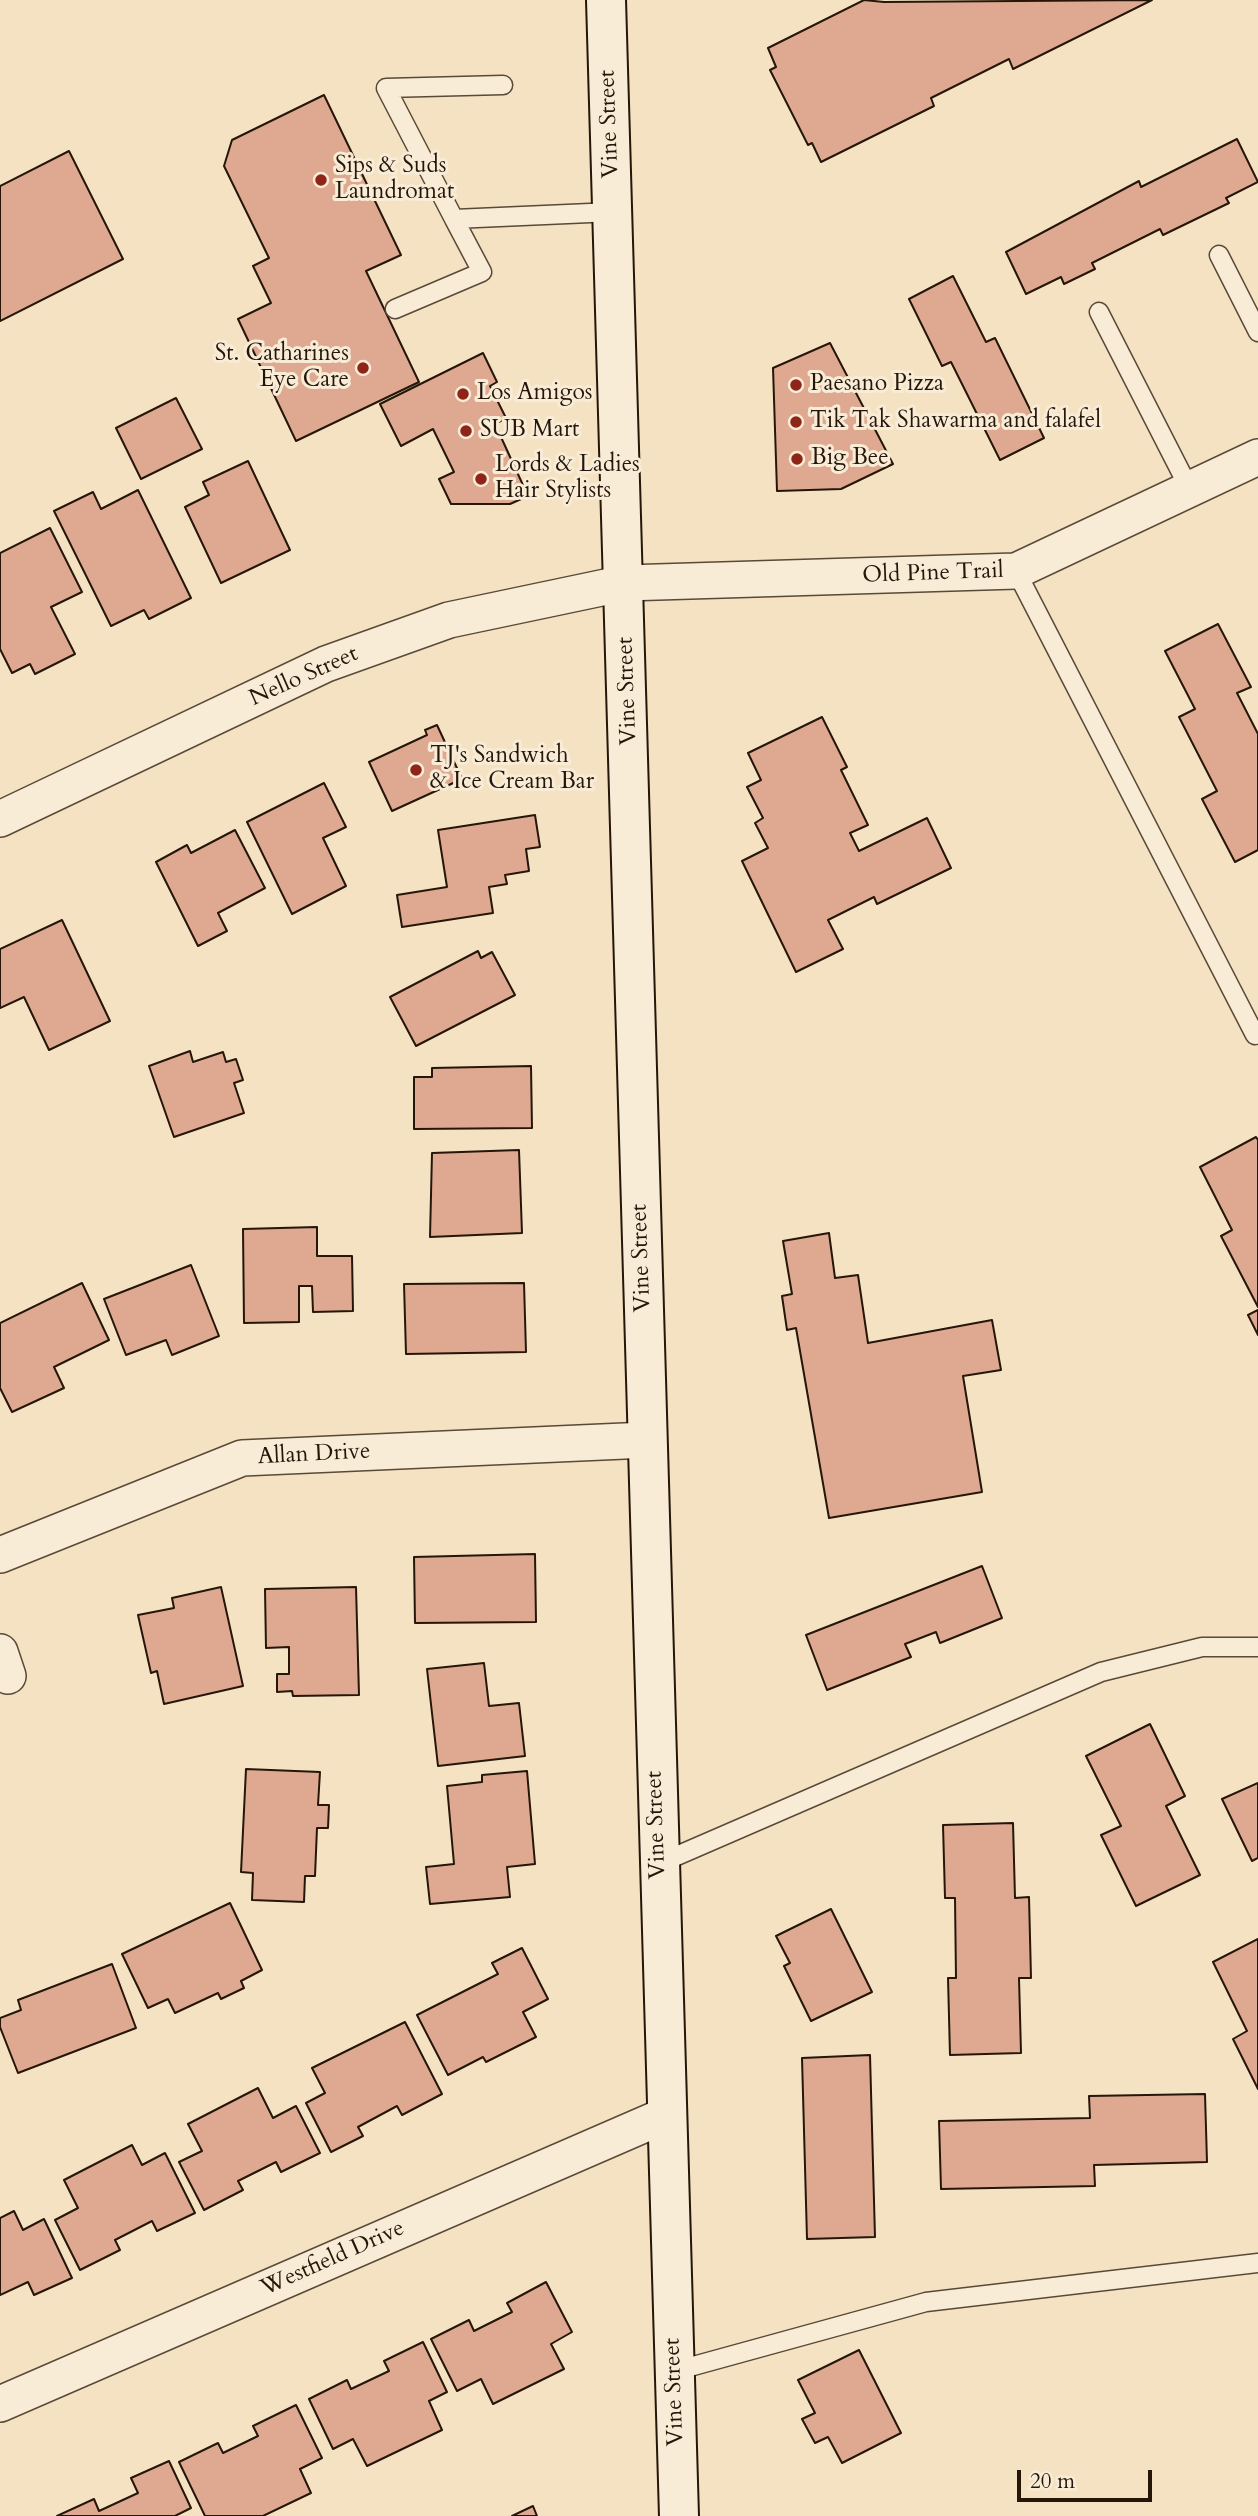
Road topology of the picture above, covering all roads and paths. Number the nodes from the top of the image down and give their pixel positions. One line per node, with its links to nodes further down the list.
1 (606, 0): 3 (street, Vine Street)
2 (503, 85): 4 (lane)
3 (613, 212): 4 (lane); 12 (street, Vine Street)
4 (454, 219): 6 (lane)
5 (1219, 255): 8 (lane)
6 (395, 309)
7 (1099, 312): 10 (lane)
8 (1258, 332)
9 (1258, 457): 10 (street, Old Pine Trail)
10 (1190, 490): 11 (street, Old Pine Trail)
11 (1016, 571): 12 (street, Old Pine Trail); 14 (lane)
12 (625, 583): 13 (street, Nello Street); 15 (street, Vine Street)
13 (0, 819)
14 (1255, 1035)
15 (647, 1440): 16 (street, Allan Drive); 18 (street, Vine Street)
16 (0, 1555)
17 (1258, 1647): 18 (lane)
18 (658, 1864): 19 (street, Vine Street)
19 (666, 2115): 21 (street, Vine Street); 22 (street, Westfield Drive)
20 (1258, 2263): 21 (lane)
21 (675, 2371): 23 (street, Vine Street)
22 (0, 2404)
23 (679, 2516)

